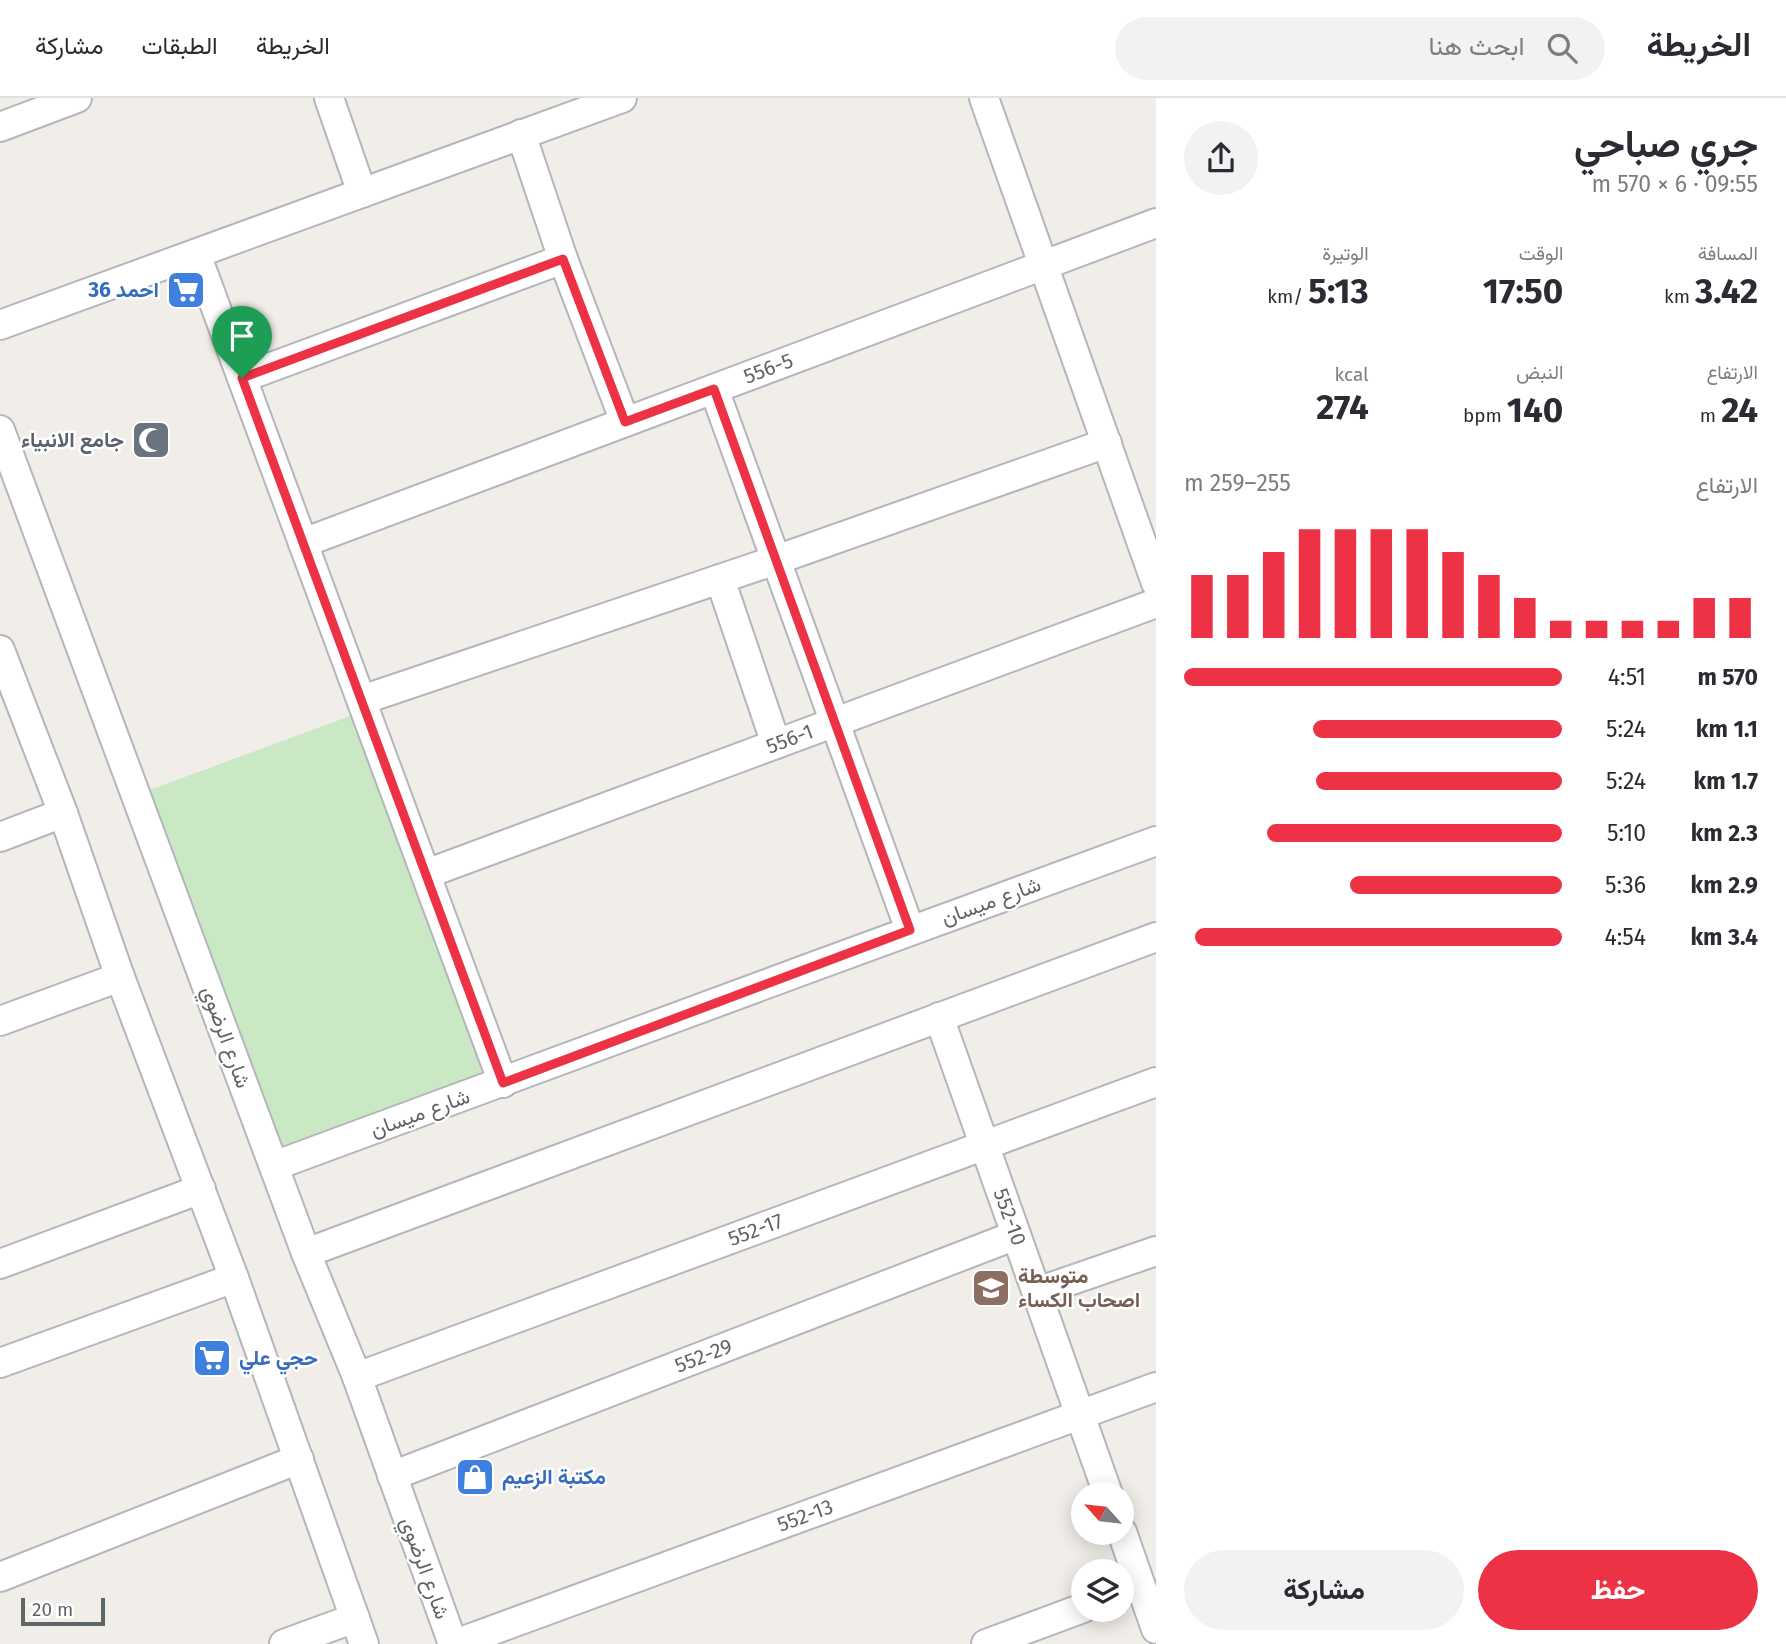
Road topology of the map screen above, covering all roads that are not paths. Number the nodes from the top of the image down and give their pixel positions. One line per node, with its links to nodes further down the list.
1 (77, 98): 5 (street)
2 (329, 98): 7 (street)
3 (622, 98): 6 (street)
4 (984, 98): 11 (street)
5 (0, 127)
6 (521, 134): 7 (street); 10 (street)
7 (362, 193): 9 (street)
8 (1156, 223): 11 (street, 556-5)
9 (196, 254): 12 (street); 13 (street)
10 (563, 259): 13 (street); 15 (street)
11 (1043, 265): 14 (street, 556-5); 17 (street)
12 (0, 325)
13 (242, 378): 18 (street)
14 (714, 389): 15 (street, 556-5); 19 (street)
15 (625, 422): 18 (street, 556-5)
16 (0, 430): 39 (street, شارع الرضوي)
17 (1107, 443): 19 (street); 21 (street)
18 (303, 543): 24 (street)
19 (776, 560): 20 (street); 25 (street)
20 (720, 579): 24 (street); 26 (street)
21 (1156, 583)
22 (1156, 603): 25 (street, 556-1)
23 (0, 650): 27 (street)
24 (362, 700): 30 (street)
25 (835, 722): 26 (street, 556-1); 31 (street)
26 (776, 744): 30 (street, 556-1)
27 (63, 813): 28 (street); 33 (street)
28 (0, 837)
29 (1156, 841): 31 (street, شارع ميسان)
30 (426, 874): 37 (street)
31 (910, 930): 37 (street, شارع ميسان)
32 (1156, 937): 34 (street)
33 (120, 977): 35 (street); 40 (street)
34 (939, 1017): 38 (street, 552-10); 43 (street)
35 (0, 1021)
36 (1156, 1082): 38 (street, 552-17)
37 (503, 1083): 39 (street, شارع ميسان)
38 (985, 1145): 41 (street, 552-10); 48 (street, 552-17)
39 (274, 1166): 43 (street, شارع الرضوي)
40 (201, 1189): 44 (street); 45 (street)
41 (1016, 1235): 46 (street, 552-10); 52 (street, 552-29)
42 (1156, 1251): 46 (street)
43 (306, 1252): 48 (street, شارع الرضوي)
44 (0, 1264)
45 (234, 1278): 47 (street); 51 (street)
46 (1037, 1293): 50 (street, 552-10)
47 (0, 1363)
48 (357, 1377): 52 (street, شارع الرضوي)
49 (1156, 1387): 50 (street, 552-13)
50 (1080, 1415): 53 (street, 552-10); 62 (street, 552-13)
51 (299, 1459): 55 (street); 59 (street)
52 (393, 1476): 62 (street, شارع الرضوي)
53 (1104, 1482)
54 (1126, 1545): 56 (street)
55 (0, 1577)
56 (1140, 1588): 58 (street)
57 (1071, 1617): 60 (street)
58 (1156, 1629)
59 (360, 1631): 61 (street)
60 (1050, 1633): 63 (street)
61 (284, 1644)
62 (454, 1644)
63 (986, 1644)

